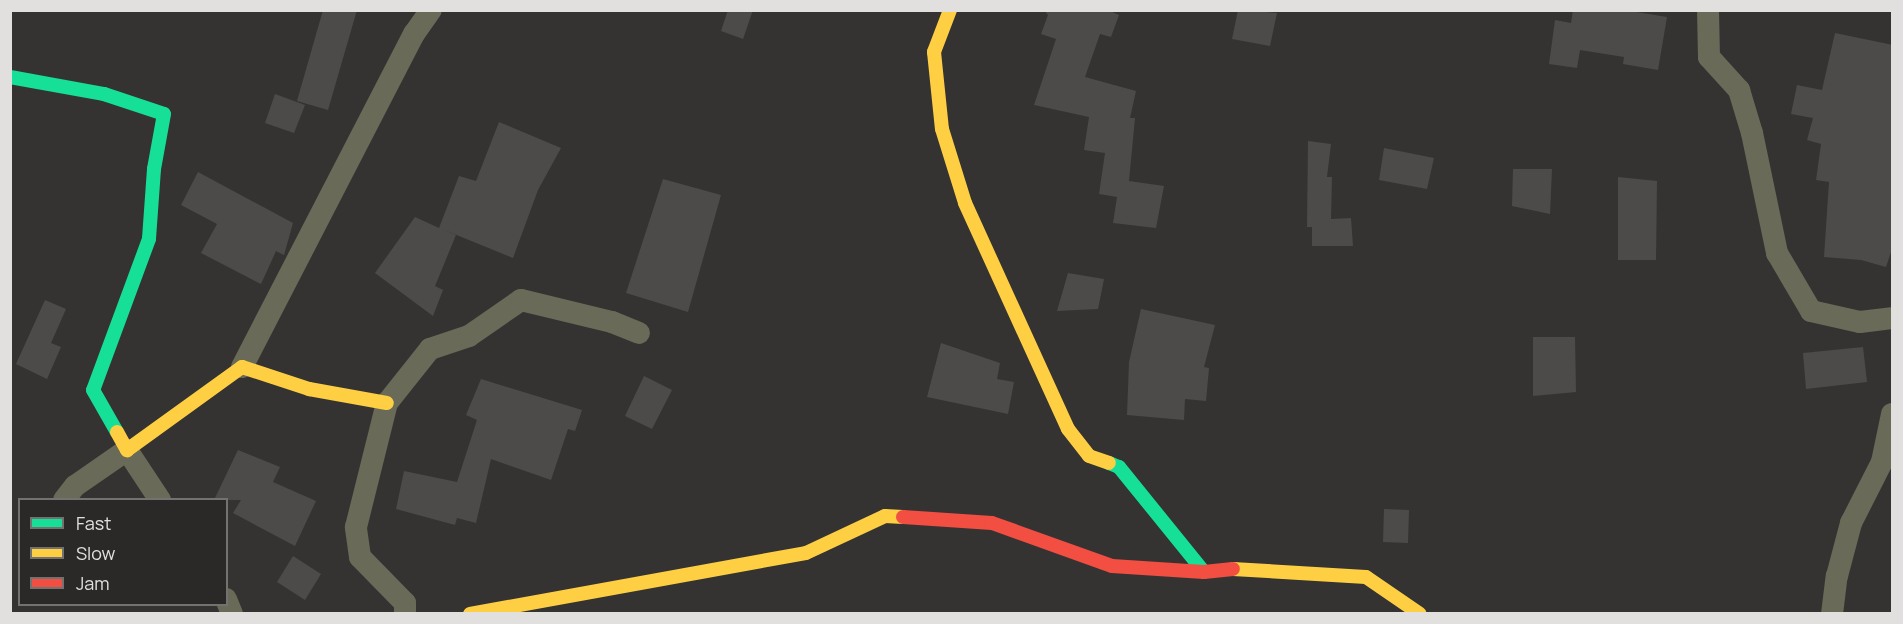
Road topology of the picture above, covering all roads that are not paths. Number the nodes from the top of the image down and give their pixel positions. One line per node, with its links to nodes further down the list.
1 (431, 10): 7 (street)
2 (950, 10): 13 (street)
3 (1708, 10): 5 (street)
4 (10, 77): 10 (street)
5 (1893, 318)
6 (639, 333): 8 (street)
7 (242, 367): 8 (street); 10 (street)
8 (387, 403): 14 (street)
9 (1893, 414): 17 (street)
10 (127, 450): 11 (street); 12 (street)
11 (66, 498)
12 (159, 498)
13 (1204, 572): 15 (street); 16 (street)
14 (405, 614)
15 (470, 614)
16 (1420, 614)
17 (1832, 614)

